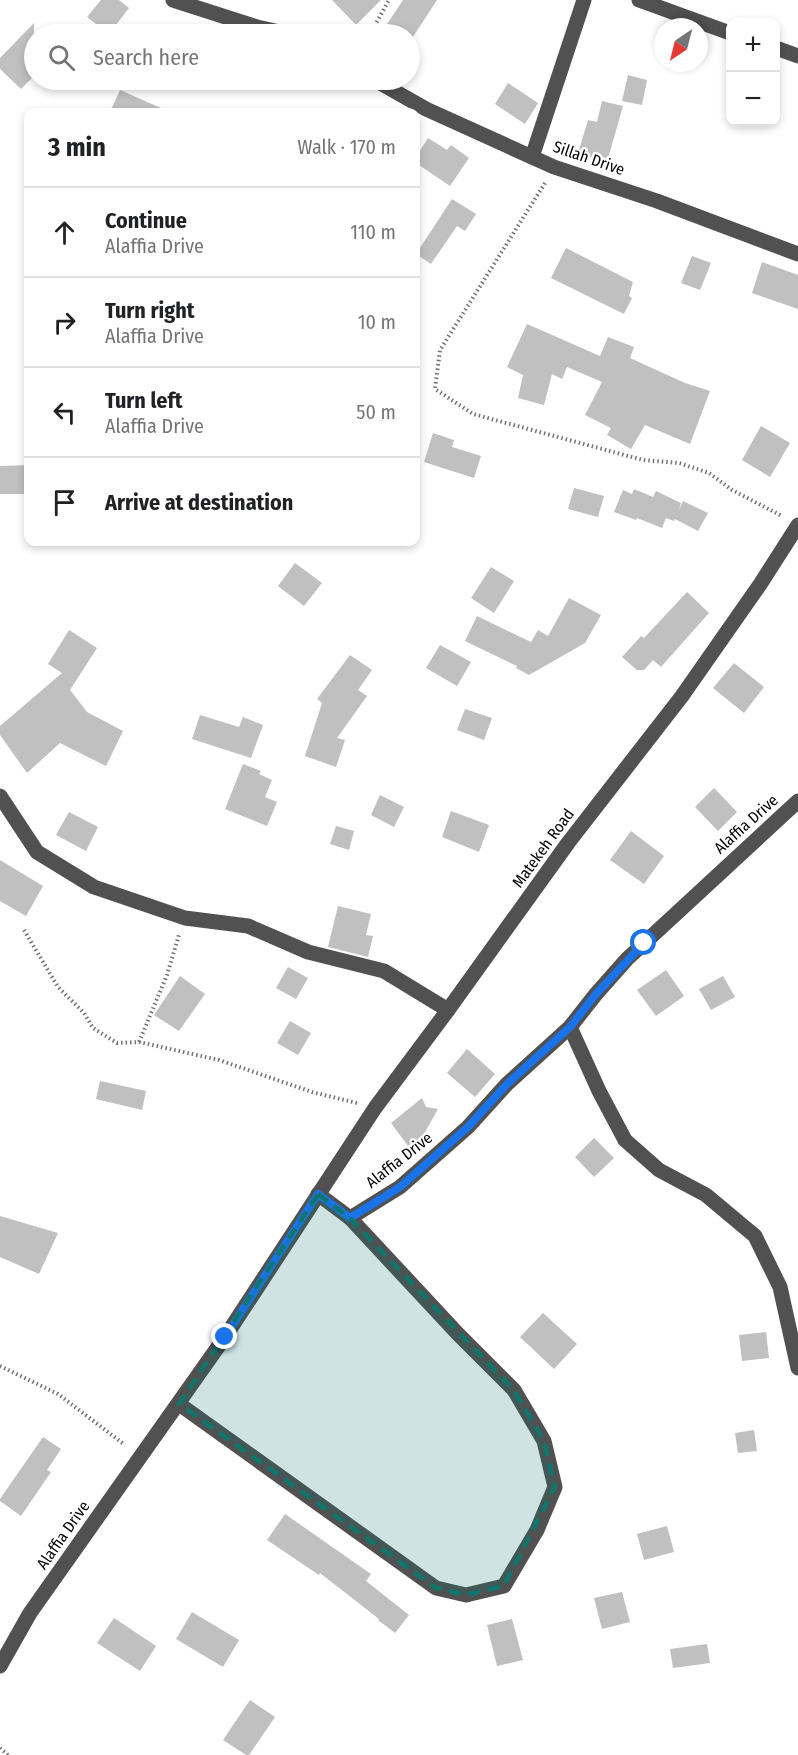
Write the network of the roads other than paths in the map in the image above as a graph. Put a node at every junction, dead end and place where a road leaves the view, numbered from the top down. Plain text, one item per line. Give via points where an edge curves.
1 (173, 0) edge
2 (584, 0) edge
3 (639, 0) edge
4 (248, 24) edge
5 (726, 32) edge
6 (780, 49) edge
7 (798, 56) edge
8 (393, 90) edge
9 (532, 157) junction
10 (798, 254) edge
11 (793, 522) edge
12 (0, 796) edge
13 (798, 801) edge
14 (448, 1010) junction
15 (570, 1027) junction
16 (318, 1194) junction
17 (350, 1218) junction
18 (798, 1368) edge
19 (178, 1404) junction
20 (0, 1666) edge

1 - 4 street
2 - 9 street
3 - 5 street
6 - 7 street
8 - 9 street, Sillah Drive
9 - 10 street, Sillah Drive
11 - 14 street, Matekeh Road via 761,583 682,696 568,843
12 - 14 street via 37,852 94,887 185,918 248,926 308,952 384,971
13 - 15 street, Alaffia Drive via 627,959
14 - 16 street, Matekeh Road via 375,1108
15 - 17 street, Alaffia Drive via 400,1187
15 - 18 street via 625,1140 659,1170 706,1195 755,1236 780,1287
16 - 17 street
16 - 19 street, Alaffia Drive
17 - 19 street via 514,1390 544,1441 555,1487 537,1530 504,1586 466,1595 436,1588
19 - 20 street, Alaffia Drive via 30,1613

